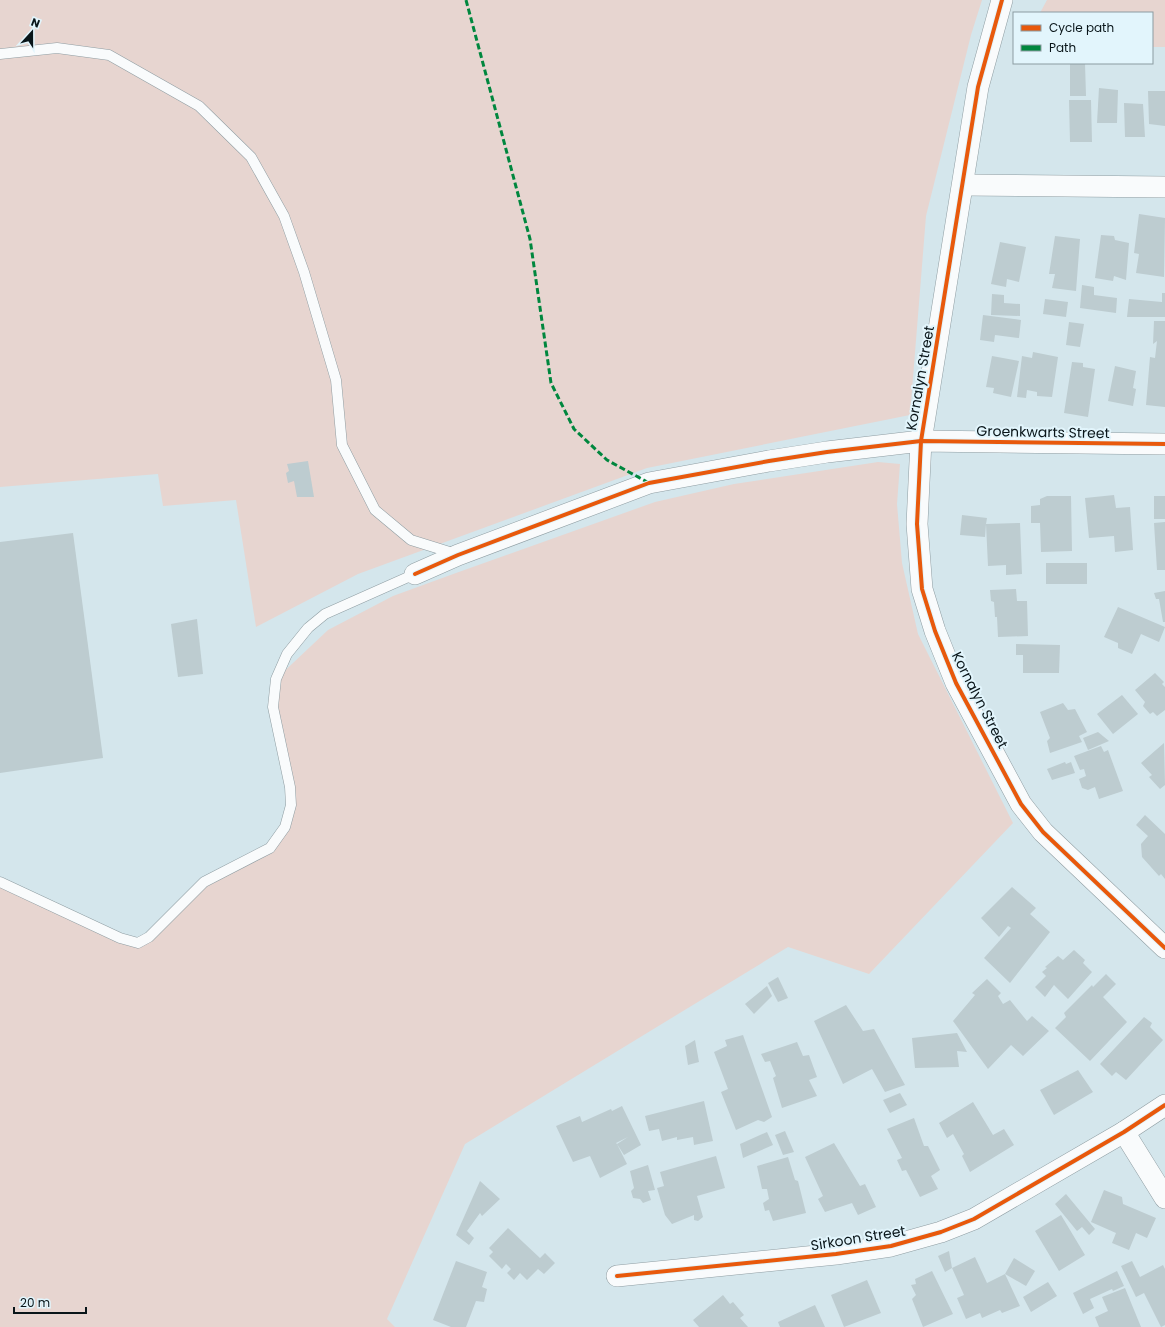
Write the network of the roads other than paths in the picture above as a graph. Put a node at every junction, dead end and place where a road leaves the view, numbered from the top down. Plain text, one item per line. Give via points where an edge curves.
1 (1002, 0) edge
2 (0, 54) edge
3 (964, 185) junction
4 (1165, 187) edge
5 (920, 441) junction
6 (1165, 444) edge
7 (458, 555) junction
8 (415, 574) joint
9 (0, 882) edge
10 (1165, 948) edge
11 (1165, 1105) edge
12 (1124, 1132) junction
13 (1165, 1198) edge
14 (617, 1276) dead end

1 - 3 street, Kornalyn Street via 978,87
2 - 7 lane via 57,48 109,55 199,106 251,157 284,216 304,272 336,380 342,445 375,510 411,540
3 - 4 street
3 - 5 street, Kornalyn Street
5 - 6 street, Groenkwarts Street
5 - 7 street, Groenkwarts Street via 827,452 649,483
5 - 10 street, Kornalyn Street via 917,524 922,589 935,632 956,682 1026,809 1043,832
7 - 8 street, Groenkwarts Street
8 - 9 lane via 325,614 308,628 287,654 276,679 273,707 290,786 291,804 285,827 270,848 204,882 149,937 138,943 120,938
11 - 12 street, Sirkoon Street
12 - 13 street
12 - 14 street, Sirkoon Street via 974,1219 941,1232 891,1246 836,1254

